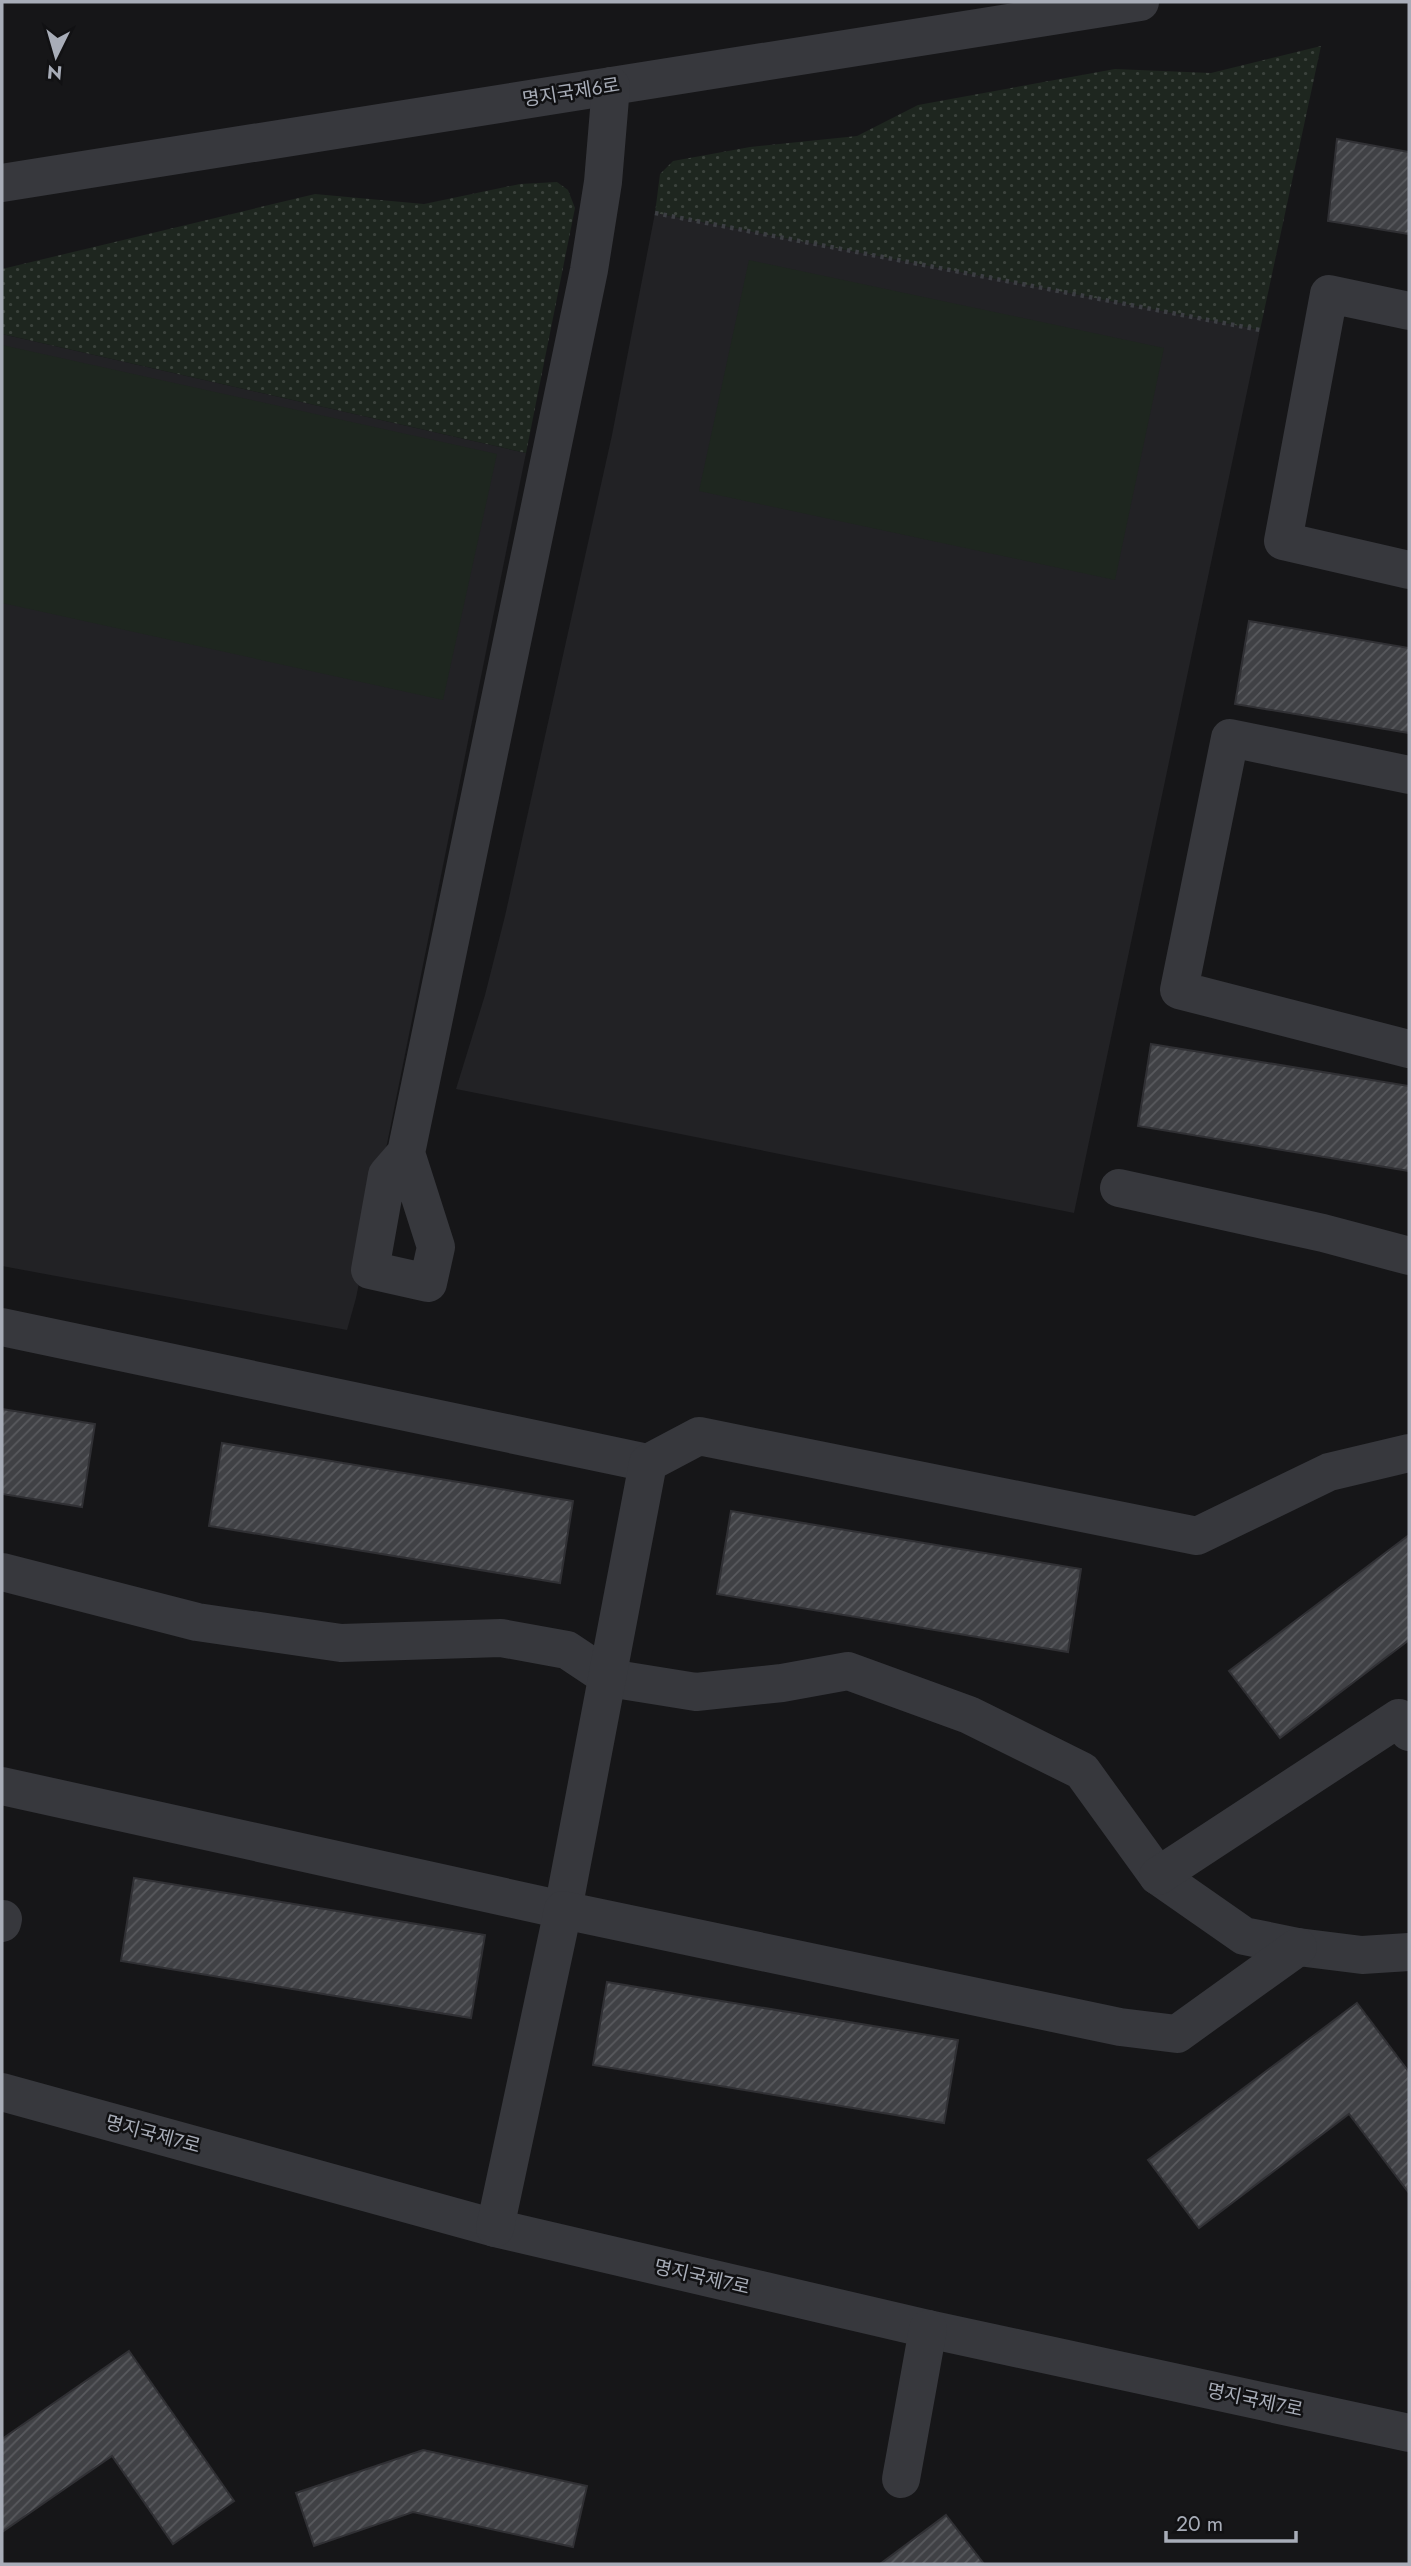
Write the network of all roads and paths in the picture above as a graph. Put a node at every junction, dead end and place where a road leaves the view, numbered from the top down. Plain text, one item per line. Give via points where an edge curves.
1 (1140, 2) edge
2 (611, 86) junction
3 (2, 183) edge
4 (655, 213) dead end
5 (1409, 311) edge
6 (1260, 330) dead end
7 (1409, 570) edge
8 (1409, 775) edge
9 (1409, 1049) edge
10 (406, 1153) dead end
11 (1119, 1188) dead end
12 (1409, 1256) edge
13 (2, 1327) edge
14 (1409, 1453) edge
15 (648, 1463) junction
16 (2, 1572) edge
17 (609, 1678) junction
18 (1409, 1732) edge
19 (2, 1786) edge
20 (1158, 1876) junction
21 (563, 1910) junction
22 (1298, 1947) junction
23 (1409, 1952) edge
24 (2, 2092) edge
25 (495, 2228) junction
26 (928, 2329) junction
27 (1409, 2433) edge
28 (901, 2479) dead end

1 - 2 street, 명지국제6로
2 - 3 street, 명지국제6로
2 - 10 street via 589,270
4 - 6 path
5 - 7 street via 1329,294 1283,541
8 - 9 street via 1230,738 1179,990
11 - 12 street
13 - 15 street
14 - 15 street via 1329,1472 1197,1536 699,1436
15 - 17 street
16 - 17 street via 197,1622 341,1643 501,1638 567,1650
17 - 20 street via 696,1692 848,1671 969,1716 1082,1771
17 - 21 street
18 - 20 street via 1399,1718
19 - 21 street
20 - 22 street via 1244,1936
21 - 22 street via 1120,2027 1177,2035
21 - 25 street
22 - 23 street via 1362,1955
24 - 25 street, 명지국제7로
25 - 26 street, 명지국제7로
26 - 27 street, 명지국제7로
26 - 28 street

